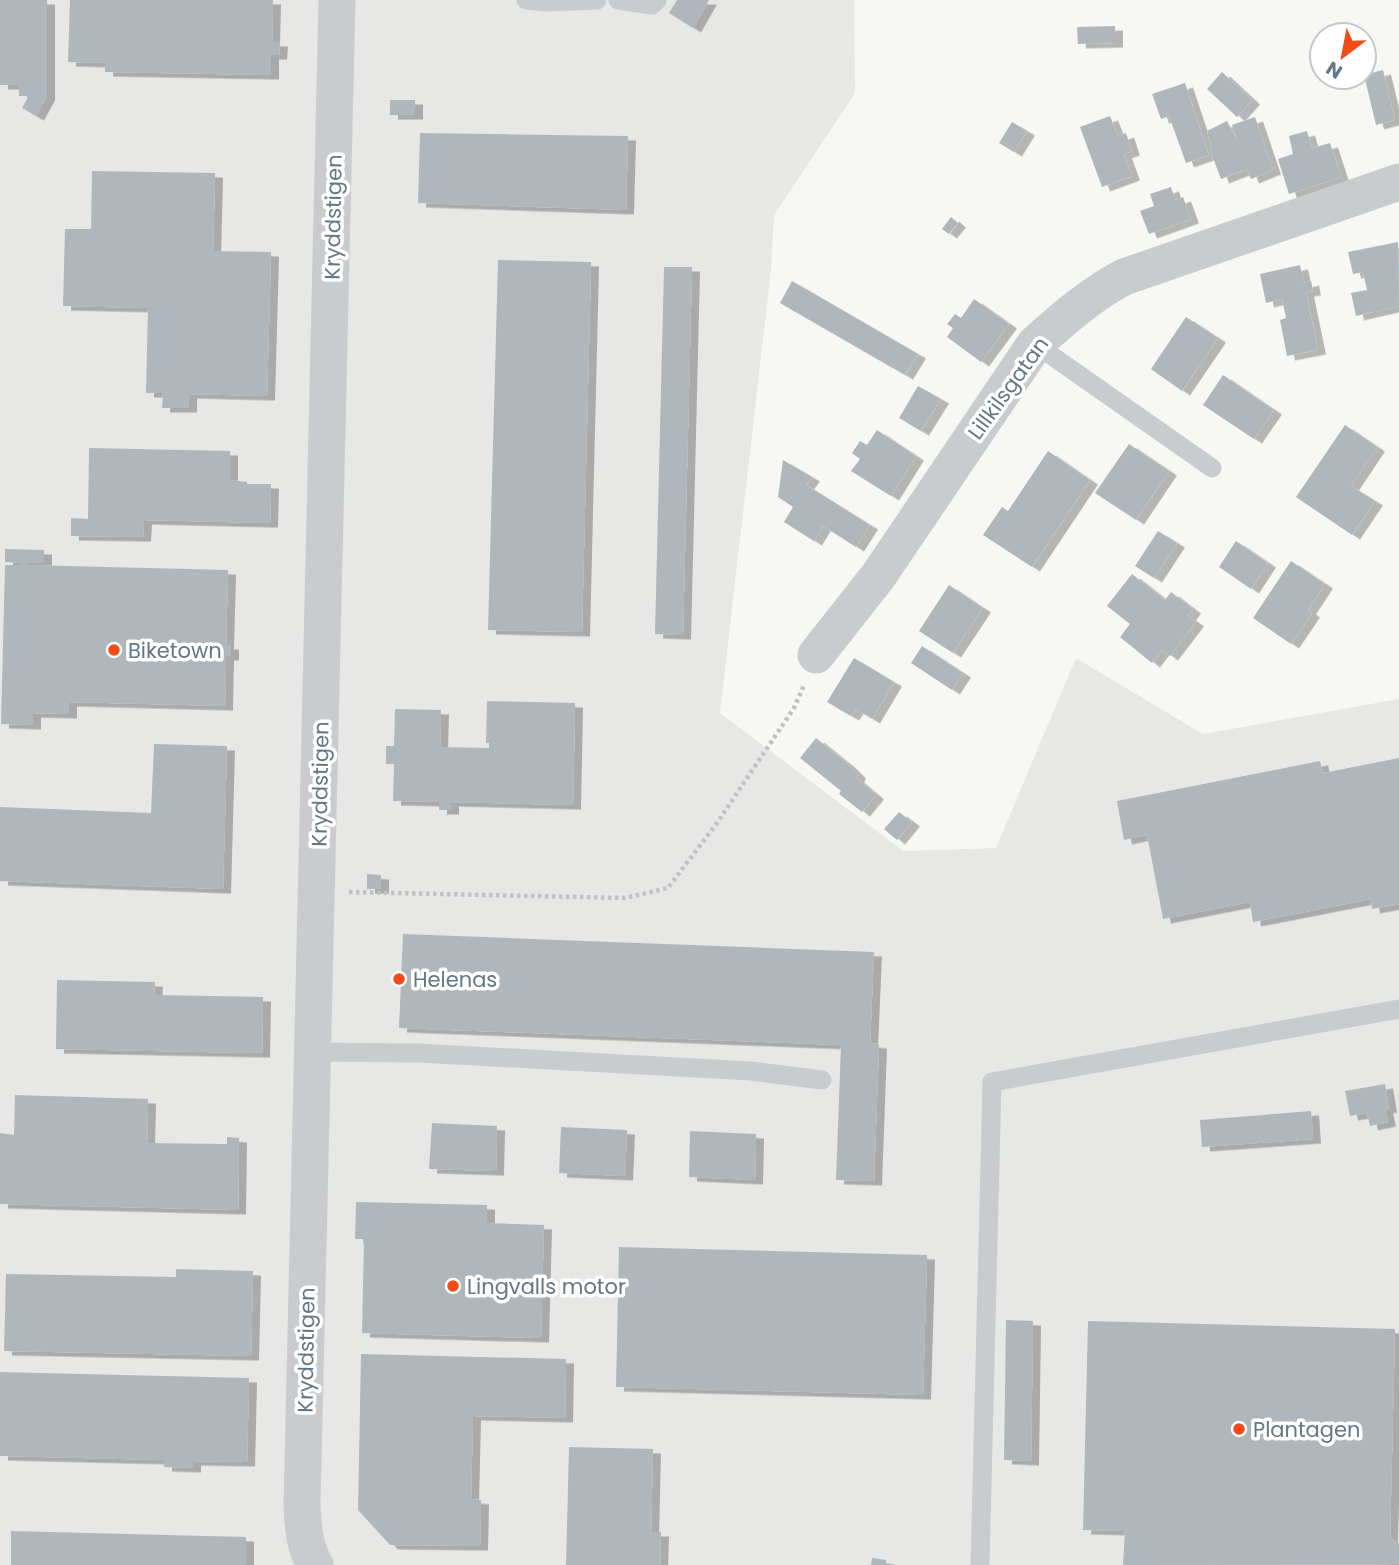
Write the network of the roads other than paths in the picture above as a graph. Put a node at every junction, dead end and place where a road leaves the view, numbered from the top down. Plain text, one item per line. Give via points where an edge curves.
1 (337, 0) edge
2 (526, 0) edge
3 (597, 0) edge
4 (618, 0) edge
5 (657, 0) edge
6 (1399, 182) edge
7 (1035, 344) junction
8 (1212, 468) dead end
9 (816, 655) road end
10 (1399, 1009) edge
11 (314, 1052) junction
12 (822, 1080) dead end
13 (314, 1565) edge
14 (980, 1565) edge

1 - 11 street, Kryddstigen
2 - 3 lane
4 - 5 lane via 652,5
6 - 7 street, Lillkilsgatan via 1124,277 1066,315
7 - 8 lane
7 - 9 street, Lillkilsgatan via 879,575
10 - 14 lane via 992,1082
11 - 12 lane via 419,1053 751,1071
11 - 13 street, Kryddstigen via 302,1505 304,1534

